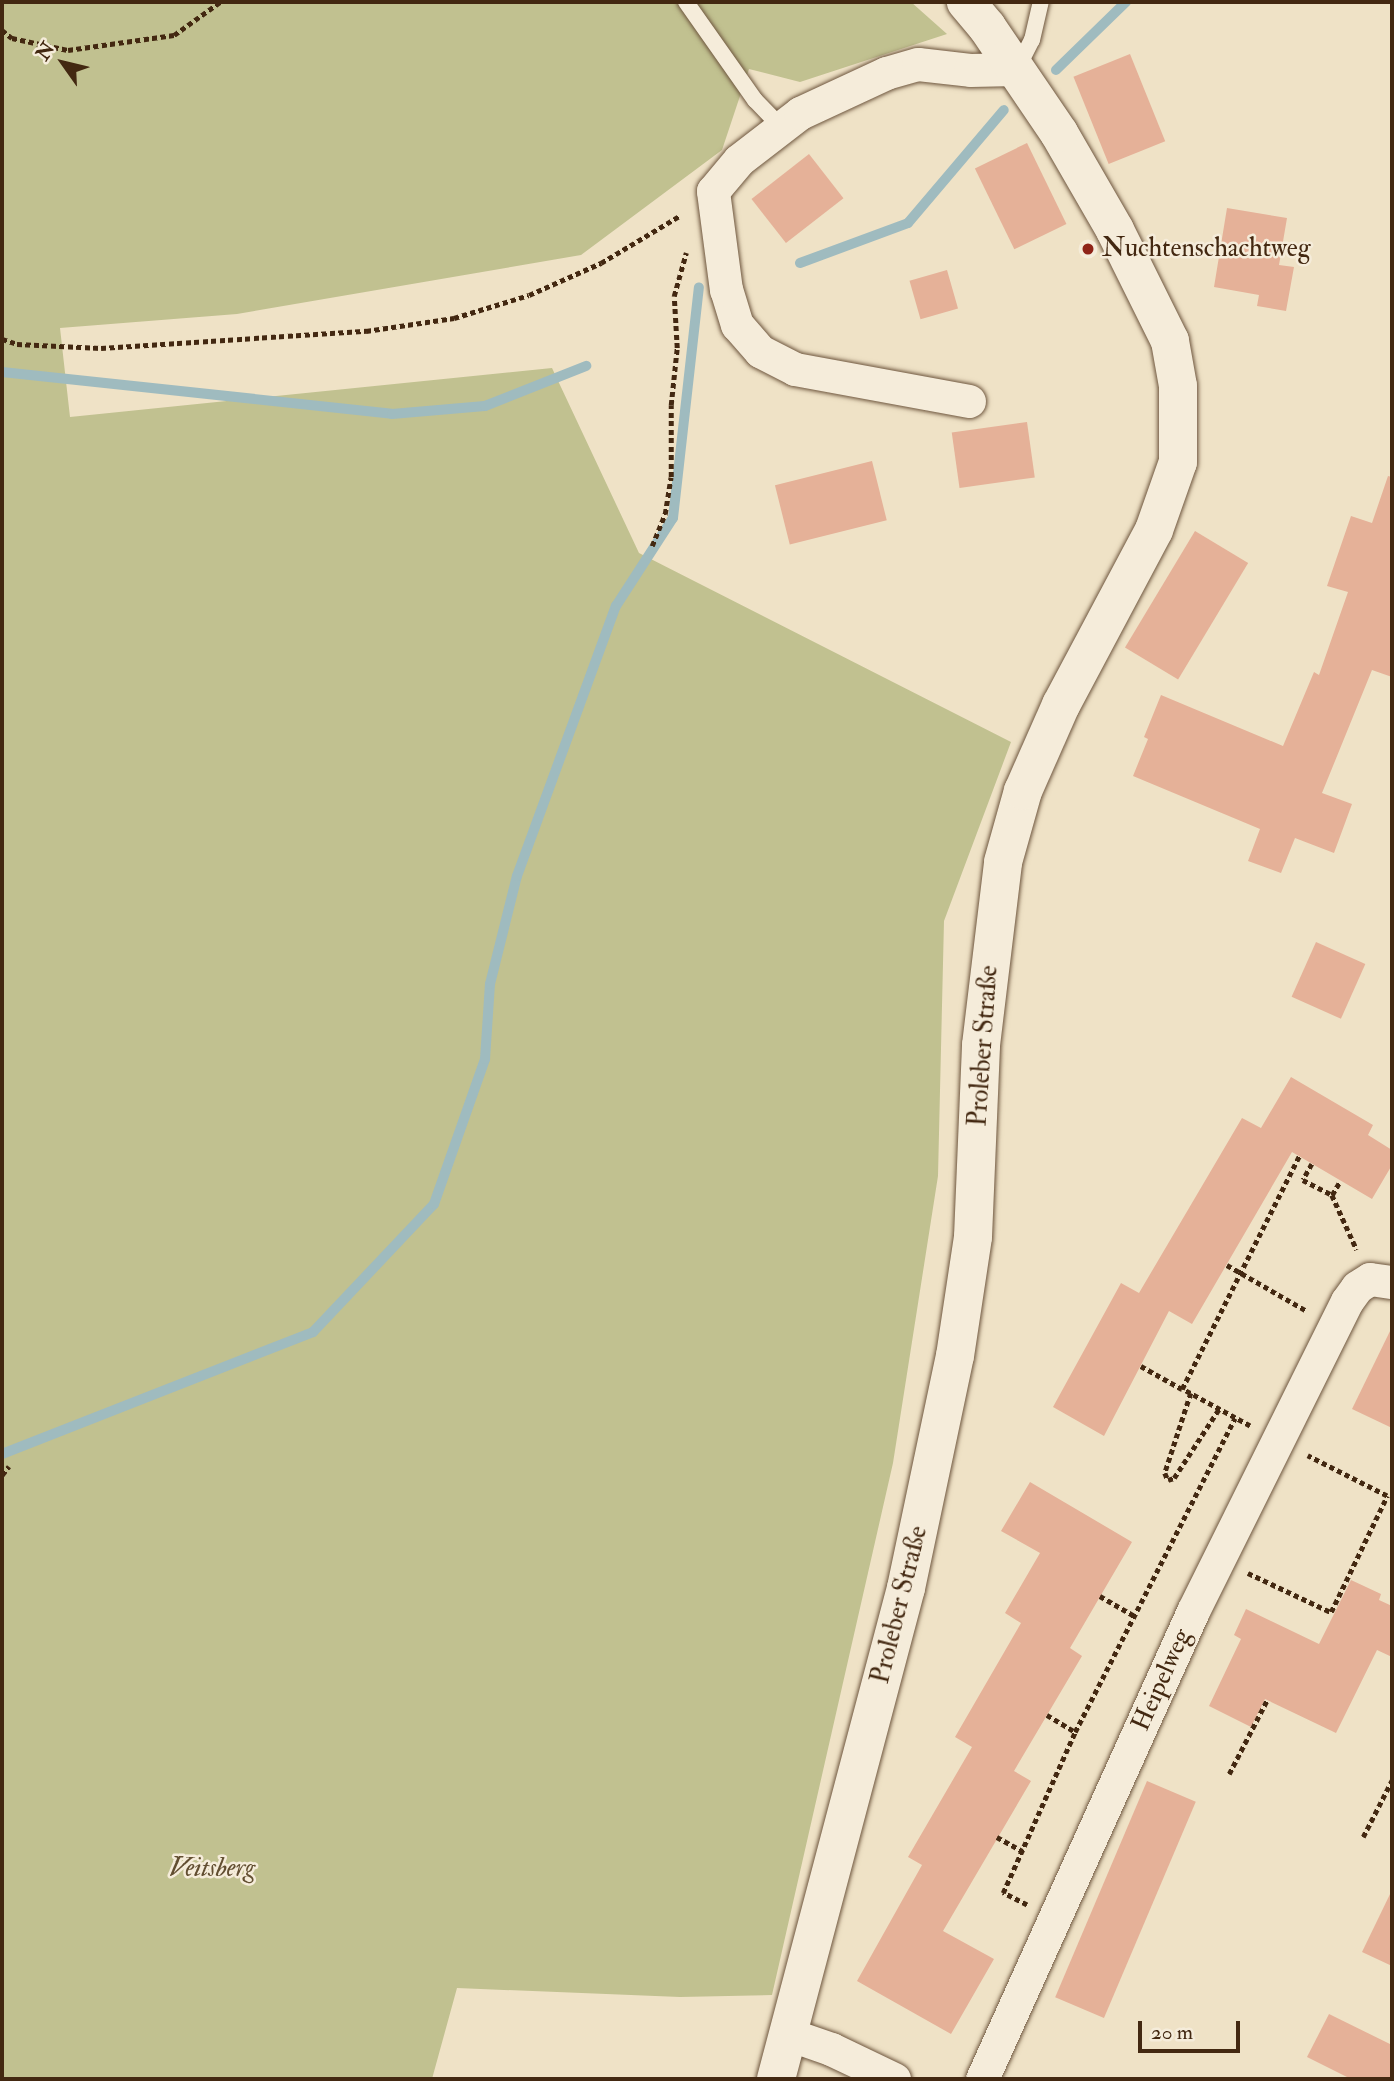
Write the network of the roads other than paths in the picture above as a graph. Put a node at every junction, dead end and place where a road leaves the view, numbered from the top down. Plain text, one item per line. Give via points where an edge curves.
1 (686, 2) edge
2 (966, 2) edge
3 (1041, 2) edge
4 (1017, 69) junction
5 (781, 127) junction
6 (969, 401) dead end
7 (1373, 1283) edge
8 (788, 2034) junction
9 (776, 2079) edge
10 (894, 2079) edge
11 (982, 2079) edge

1 - 5 lane via 755,100
2 - 4 main road, Proleber Straße
3 - 4 lane via 1032,40
4 - 5 street via 918,64 886,73 800,113
4 - 8 main road, Proleber Straße via 1115,230 1170,341 1178,386 1178,462 1154,530 1061,705 1028,778 1003,862 981,1045 973,1237 956,1356 906,1588
5 - 6 street via 739,160 713,191 726,290 737,325 760,351 795,369
7 - 11 street, Heipelweg via 1277,1441 1219,1559
8 - 9 main road, Proleber Straße
8 - 10 street

